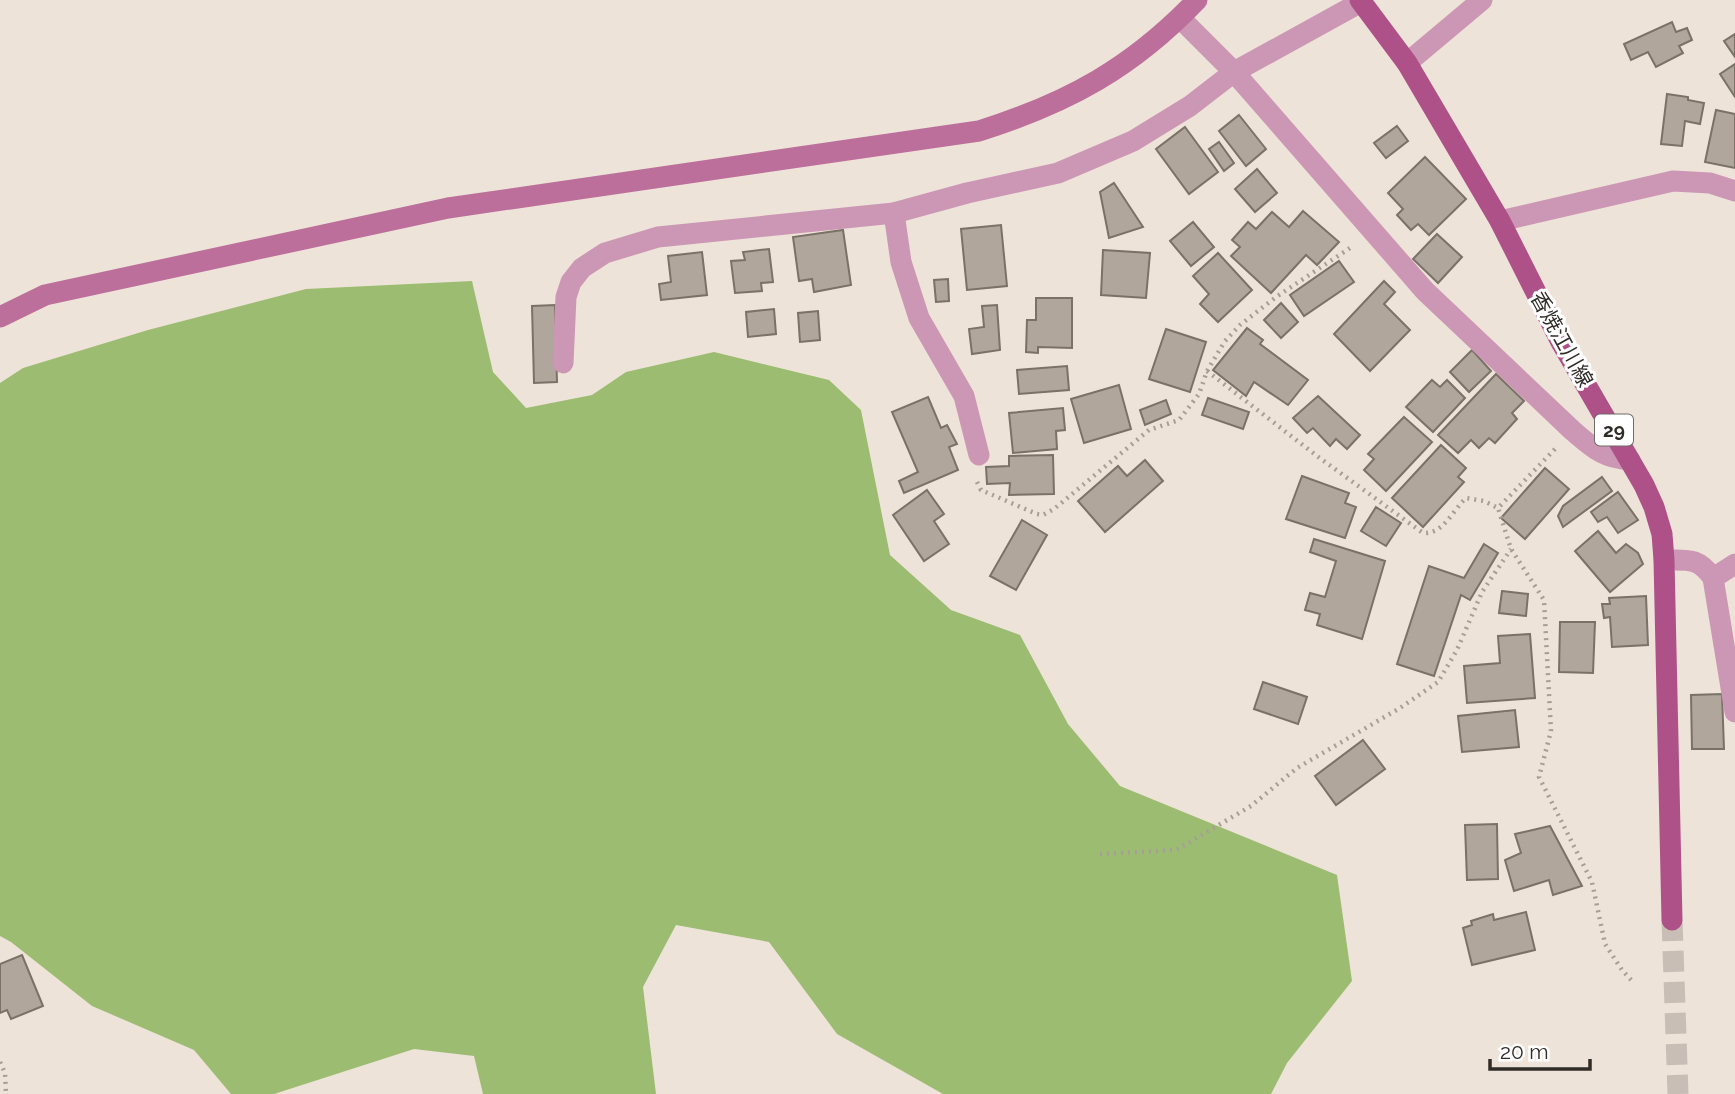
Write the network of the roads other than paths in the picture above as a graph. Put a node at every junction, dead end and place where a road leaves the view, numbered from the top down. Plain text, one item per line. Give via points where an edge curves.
1 (1197, 0) edge
2 (1482, 0) edge
3 (1361, 1) edge
4 (1180, 18) junction
5 (1407, 63) junction
6 (1234, 72) junction
7 (1735, 191) edge
8 (894, 213) junction
9 (1500, 221) junction
10 (0, 317) edge
11 (563, 363) dead end
12 (979, 455) road end
13 (1630, 460) junction
14 (1664, 560) junction
15 (1735, 564) edge
16 (1713, 578) junction
17 (1735, 712) edge
18 (1672, 920) tunnel mouth

1 - 4 street
2 - 5 street
3 - 5 main road, 香焼江川線 / 29
3 - 6 street
4 - 6 street
4 - 10 street via 1104,78 1057,103 979,131 448,208 45,295
5 - 9 main road, 香焼江川線 / 29
6 - 8 street via 1133,141 1058,173
6 - 13 street via 1425,291 1597,451
7 - 9 street via 1710,183 1673,181
8 - 11 street via 657,237 605,253 582,268 571,282 566,297
8 - 12 street via 901,262 919,318 964,396
9 - 13 main road, 香焼江川線 / 29 via 1560,342
13 - 14 main road, 香焼江川線 / 29 via 1654,507
14 - 16 street via 1695,560
14 - 18 main road, 香焼江川線 / 29
15 - 16 street
16 - 17 street

